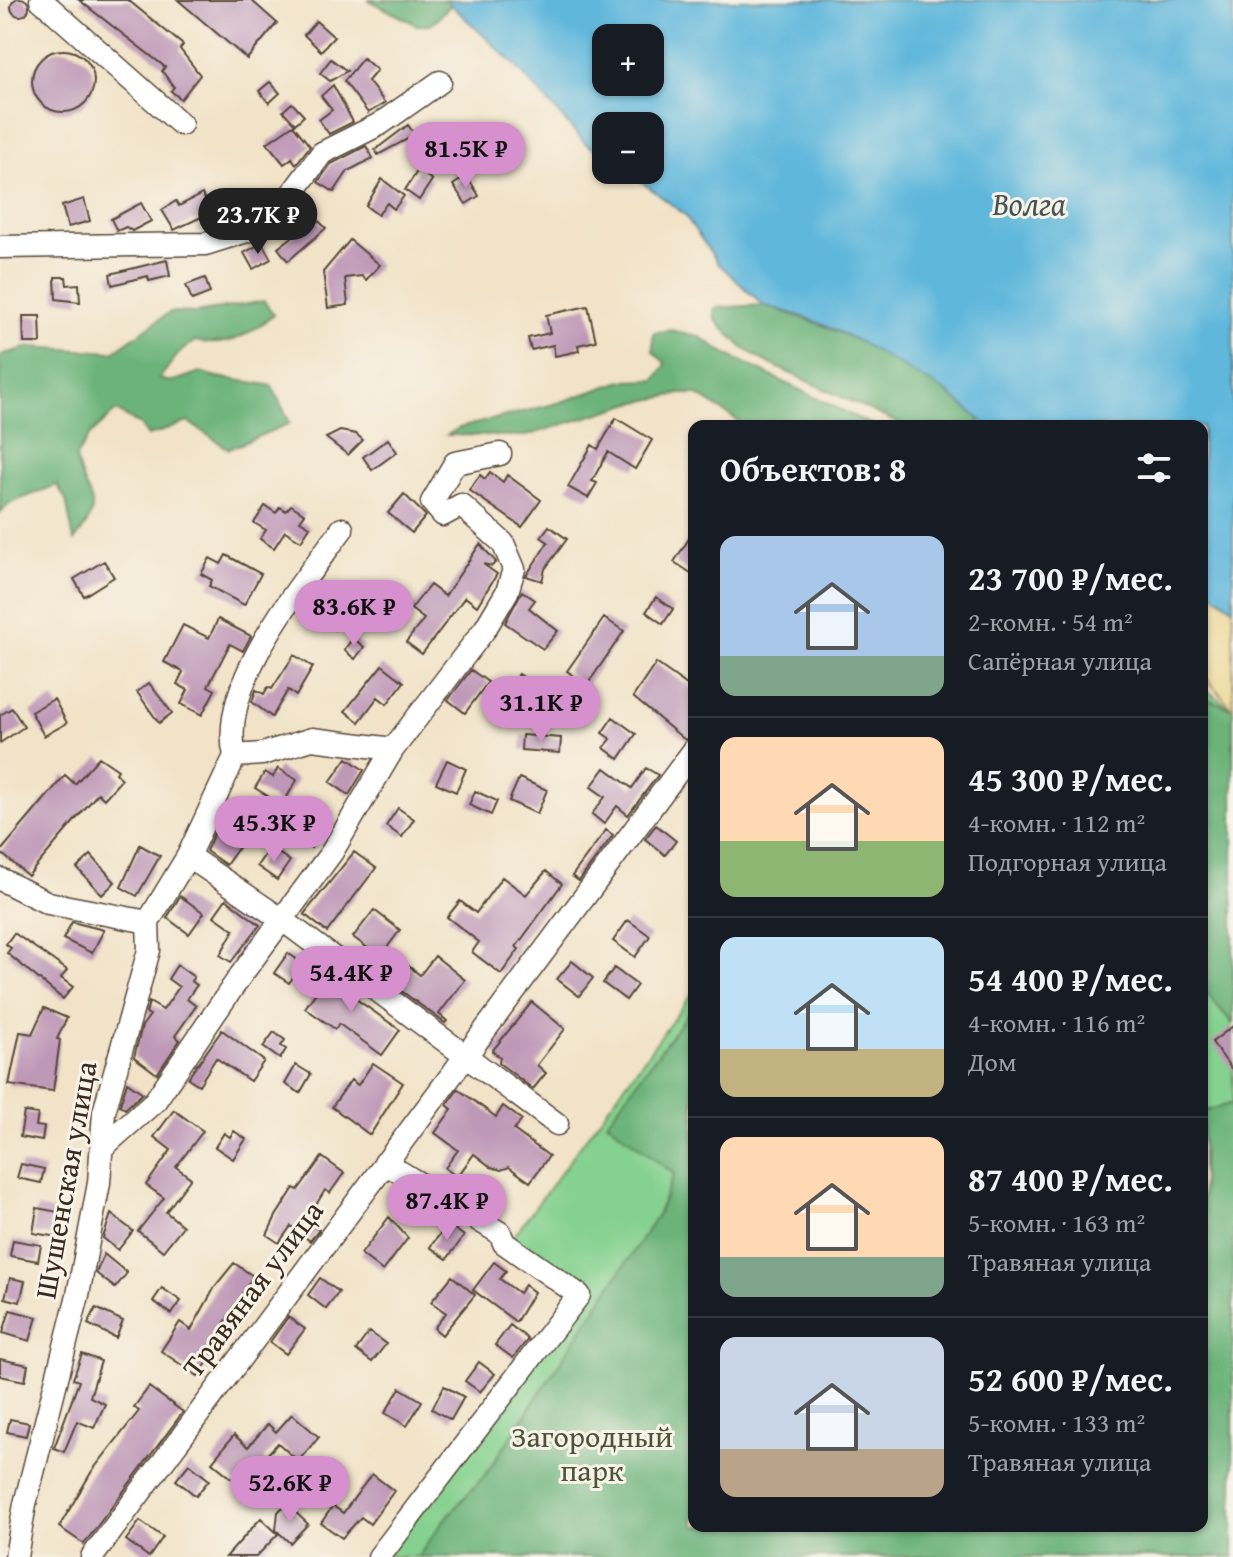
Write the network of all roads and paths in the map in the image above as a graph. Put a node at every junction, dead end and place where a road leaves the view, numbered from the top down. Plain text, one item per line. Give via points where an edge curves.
1 (41, 0) edge
2 (440, 82) dead end
3 (181, 124) dead end
4 (0, 247) edge
5 (500, 454) dead end
6 (342, 529) dead end
7 (393, 749) junction
8 (235, 756) junction
9 (688, 758) edge
10 (188, 856) junction
11 (0, 879) edge
12 (284, 921) junction
13 (148, 922) junction
14 (467, 1057) junction
15 (557, 1124) dead end
16 (104, 1146) junction
17 (385, 1163) junction
18 (16, 1557) edge
19 (92, 1557) edge
20 (379, 1557) edge

1 - 3 street
2 - 4 street via 380,124 322,153 275,217 250,230 205,244
5 - 7 street via 455,463 432,502 443,515 461,505 479,518 503,543 514,577 485,629
6 - 8 street, Шушенская улица via 250,671 230,735
7 - 8 street via 312,739
7 - 12 street
8 - 10 street, Шушенская улица
9 - 14 street, Травяная улица
10 - 12 street
10 - 13 street, Шушенская улица
11 - 13 street via 48,903
12 - 14 street
12 - 16 street via 155,1101
13 - 16 street, Шушенская улица via 149,950 107,1098
14 - 15 street
14 - 17 street, Травяная улица
16 - 18 street, Шушенская улица via 78,1295
17 - 19 street, Травяная улица
17 - 20 street via 500,1233 504,1243 579,1295

